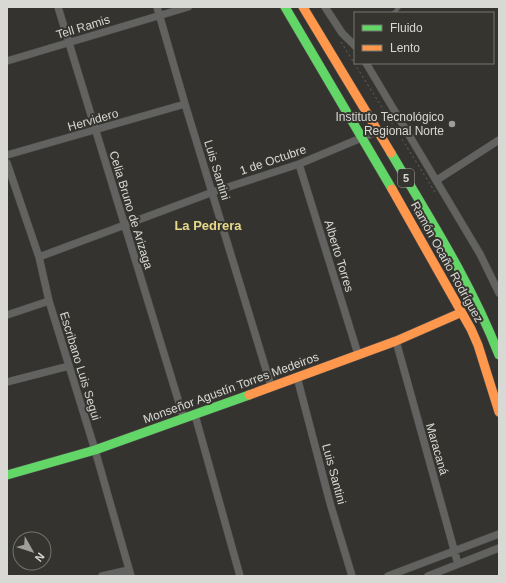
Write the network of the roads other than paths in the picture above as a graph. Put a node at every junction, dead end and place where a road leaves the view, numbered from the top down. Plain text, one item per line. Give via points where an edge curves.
1 (58, 7) edge
2 (157, 7) edge
3 (188, 7) edge
4 (284, 7) edge
5 (304, 7) edge
6 (325, 7) edge
7 (160, 16) junction
8 (70, 42) junction
9 (354, 45) edge
10 (7, 61) edge
11 (367, 64) edge
12 (185, 104) junction
13 (96, 131) junction
14 (378, 131) junction
15 (363, 138) junction
16 (499, 140) edge
17 (7, 155) edge
18 (7, 163) edge
19 (299, 164) junction
20 (437, 180) junction
21 (213, 192) junction
22 (124, 225) junction
23 (39, 258) junction
24 (499, 293) edge
25 (49, 301) junction
26 (460, 313) junction
27 (7, 315) edge
28 (396, 341) junction
29 (358, 354) junction
30 (499, 355) edge
31 (69, 366) junction
32 (297, 377) junction
33 (7, 382) edge
34 (271, 386) junction
35 (499, 412) edge
36 (195, 415) junction
37 (184, 419) junction
38 (95, 450) junction
39 (7, 475) edge
40 (499, 534) edge
41 (499, 548) edge
42 (454, 551) junction
43 (458, 564) junction
44 (130, 573) edge
45 (102, 576) edge
46 (240, 576) edge
47 (352, 576) edge
48 (388, 576) edge
49 (428, 576) edge

1 - 8 street, Celia Bruno de Arizaga
2 - 7 street, Luis Santini
3 - 7 street, Tell Ramis
4 - 15 main road, Ramón Ocaño Rodríguez
5 - 14 main road, 5
6 - 9 street via 342,33
7 - 8 street, Tell Ramis
7 - 12 street, Luis Santini
8 - 10 street, Tell Ramis
8 - 13 street, Celia Bruno de Arizaga
11 - 20 street
12 - 13 street, Hervidero
12 - 21 street, Luis Santini
13 - 17 street, Hervidero
13 - 22 street, Celia Bruno de Arizaga
14 - 15 street, 1 de Octubre
14 - 30 main road, 5 via 467,284 485,319
15 - 19 street, 1 de Octubre
15 - 26 main road, Ramón Ocaño Rodríguez
16 - 20 street
18 - 23 street, Escribano Luis Segui
19 - 21 street, 1 de Octubre
19 - 29 street, Alberto Torres
20 - 24 street via 480,254
21 - 22 street, 1 de Octubre
21 - 34 street, Luis Santini
22 - 23 street, 1 de Octubre
22 - 37 street, Celia Bruno de Arizaga
23 - 25 street, Escribano Luis Segui
25 - 27 street
25 - 31 street, Escribano Luis Segui
26 - 28 main road, Monseñor Agustín Torres Medeiros
26 - 35 main road, Ramón Ocaño Rodríguez via 478,345
28 - 29 main road, Monseñor Agustín Torres Medeiros
28 - 42 street, Maracaná
29 - 32 main road, Monseñor Agustín Torres Medeiros
31 - 33 street
31 - 38 street, Escribano Luis Segui
32 - 34 main road, Monseñor Agustín Torres Medeiros
32 - 47 street, Luis Santini
34 - 36 main road, Monseñor Agustín Torres Medeiros
36 - 37 main road, Monseñor Agustín Torres Medeiros
36 - 46 street
37 - 38 main road, Monseñor Agustín Torres Medeiros
38 - 39 main road, Monseñor Agustín Torres Medeiros
38 - 44 street, Escribano Luis Segui
40 - 42 street
41 - 43 street
42 - 43 street, Maracaná
42 - 48 street
43 - 49 street
44 - 45 street

